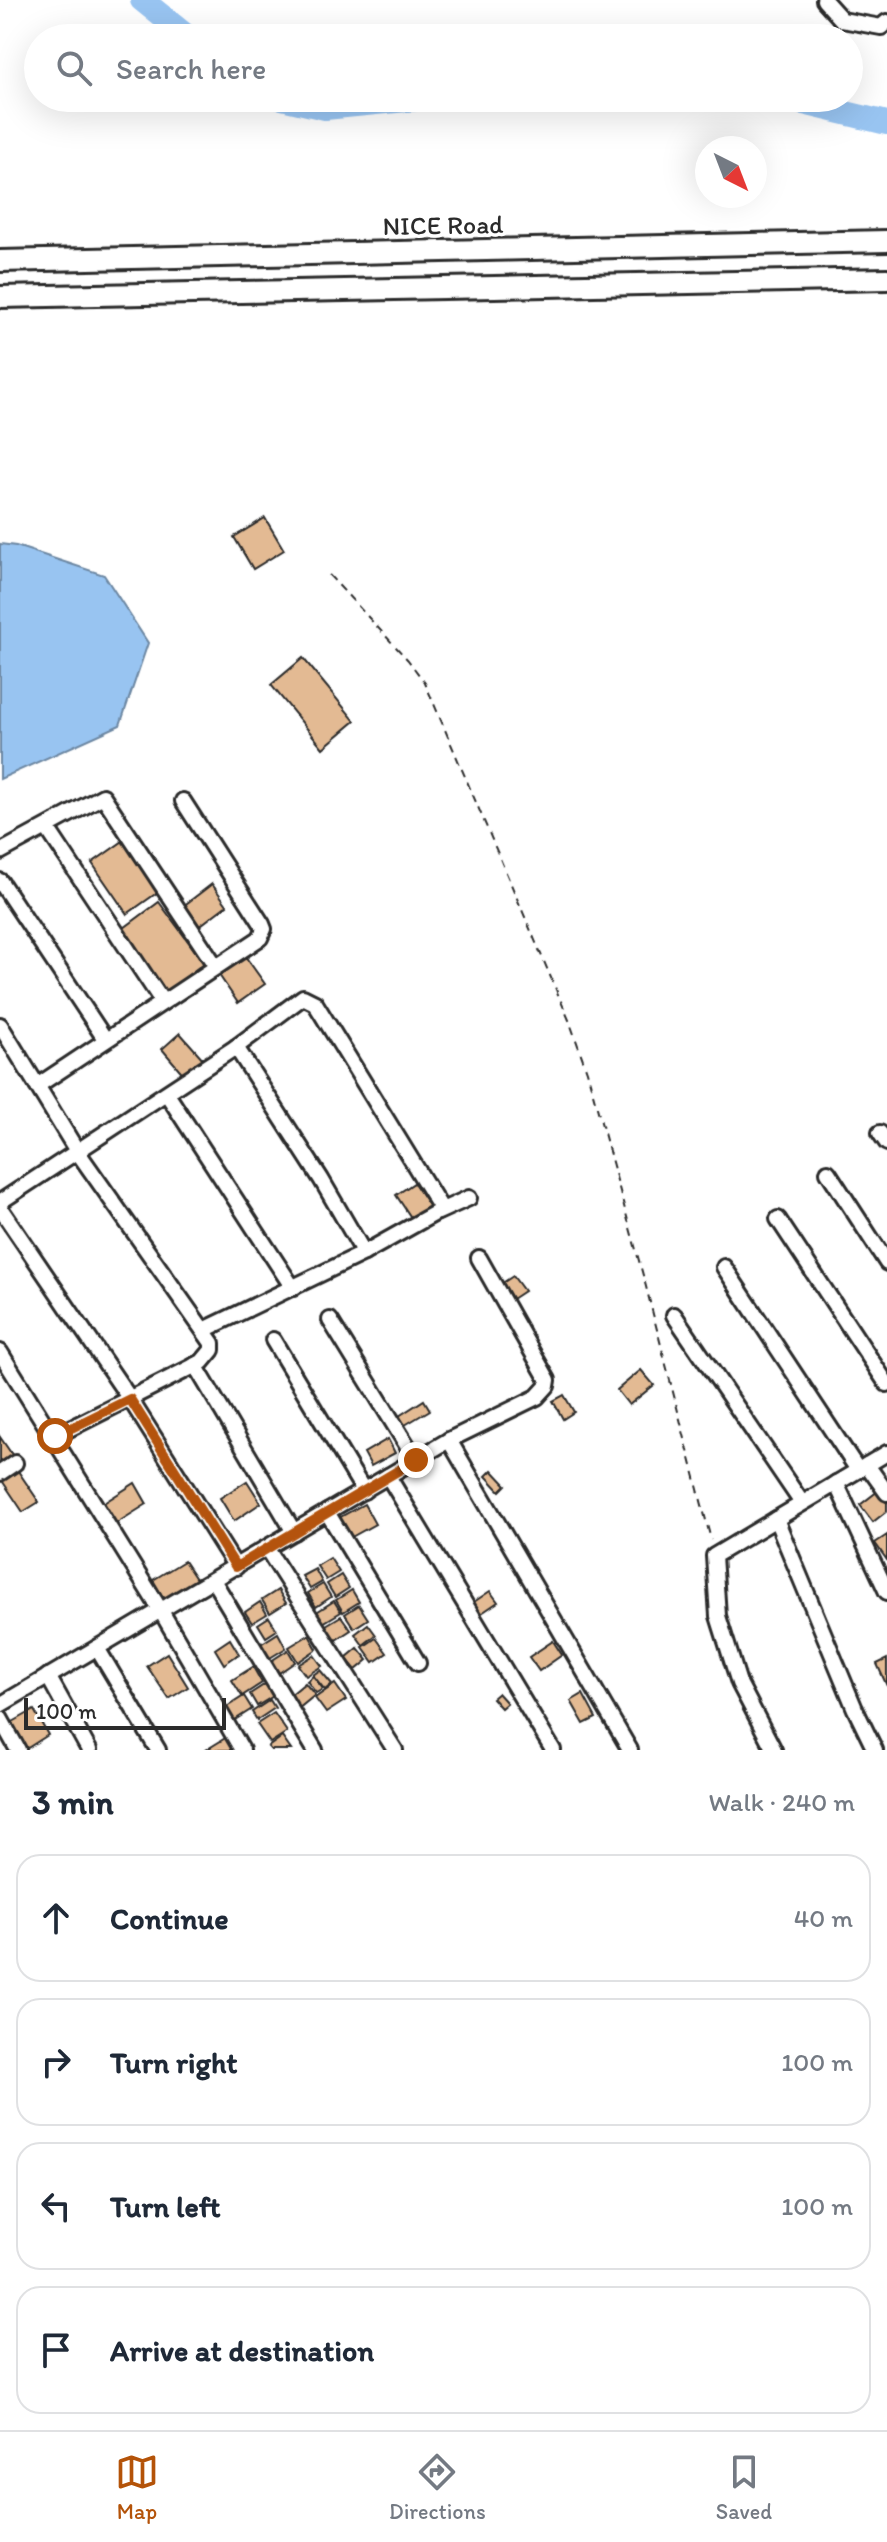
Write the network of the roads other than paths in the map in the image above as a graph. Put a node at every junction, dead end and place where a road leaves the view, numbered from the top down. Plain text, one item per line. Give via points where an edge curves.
1 (824, 0) edge
2 (887, 22) edge
3 (887, 241) edge
4 (0, 261) edge
5 (887, 279) edge
6 (0, 297) edge
7 (183, 801) dead end
8 (47, 828) junction
9 (0, 852) edge
10 (0, 881) edge
11 (215, 965) junction
12 (162, 1001) junction
13 (0, 1025) edge
14 (105, 1039) junction
15 (236, 1047) junction
16 (37, 1086) junction
17 (167, 1094) junction
18 (77, 1151) junction
19 (828, 1172) dead end
20 (469, 1198) dead end
21 (0, 1205) edge
22 (438, 1212) junction
23 (778, 1219) dead end
24 (364, 1253) junction
25 (479, 1258) dead end
26 (887, 1263) edge
27 (724, 1267) dead end
28 (293, 1288) junction
29 (674, 1315) dead end
30 (330, 1320) dead end
31 (204, 1330) junction
32 (273, 1340) dead end
33 (0, 1352) edge
34 (195, 1365) junction
35 (887, 1384) edge
36 (130, 1399) junction
37 (55, 1436) junction
38 (449, 1440) junction
39 (887, 1453) edge
40 (416, 1460) junction
41 (15, 1463) dead end
42 (862, 1468) junction
43 (0, 1473) edge
44 (388, 1476) junction
45 (836, 1483) junction
46 (364, 1491) junction
47 (887, 1493) edge
48 (802, 1503) junction
49 (327, 1512) junction
50 (776, 1519) junction
51 (294, 1532) junction
52 (267, 1549) junction
53 (236, 1567) junction
54 (213, 1580) junction
55 (887, 1592) edge
56 (161, 1611) junction
57 (97, 1648) junction
58 (418, 1663) dead end
59 (48, 1676) junction
60 (0, 1705) edge
61 (0, 1718) edge
62 (18, 1750) edge
63 (89, 1750) edge
64 (158, 1750) edge
65 (242, 1750) edge
66 (315, 1750) edge
67 (395, 1750) edge
68 (553, 1750) edge
69 (630, 1750) edge
70 (774, 1750) edge
71 (875, 1750) edge

1 - 2 street via 842,20 881,27
3 - 4 highway, NICE Road
5 - 6 highway
7 - 11 street via 264,929 260,938
8 - 9 street
8 - 11 street via 103,796
8 - 12 street
10 - 14 street
11 - 12 street
12 - 14 street
13 - 16 street
14 - 16 street
15 - 17 street
15 - 22 street via 303,997 310,998 439,1205
15 - 24 street
16 - 18 street
17 - 18 street
17 - 28 street
18 - 21 street
18 - 31 street
19 - 26 street
20 - 22 street
21 - 36 street
22 - 24 street
23 - 35 street
24 - 28 street
25 - 38 street via 548,1380 537,1397
27 - 42 street
28 - 31 street
29 - 48 street
30 - 40 street
31 - 34 street via 212,1350
32 - 46 street
33 - 37 street
34 - 36 street
34 - 51 street
36 - 37 street
36 - 53 street
37 - 56 street
38 - 40 street
38 - 69 street
39 - 42 street
40 - 44 street
41 - 43 street
42 - 45 street
42 - 47 street
44 - 46 street
44 - 68 street
45 - 48 street
45 - 55 street
46 - 49 street
48 - 50 street
49 - 51 street
49 - 58 street
50 - 70 street via 714,1556 718,1616 739,1683
50 - 71 street
51 - 52 street
52 - 53 street
52 - 67 street
53 - 54 street
54 - 56 street
54 - 66 street
56 - 57 street
56 - 65 street
57 - 59 street
57 - 64 street
59 - 60 street
59 - 63 street
61 - 62 street

